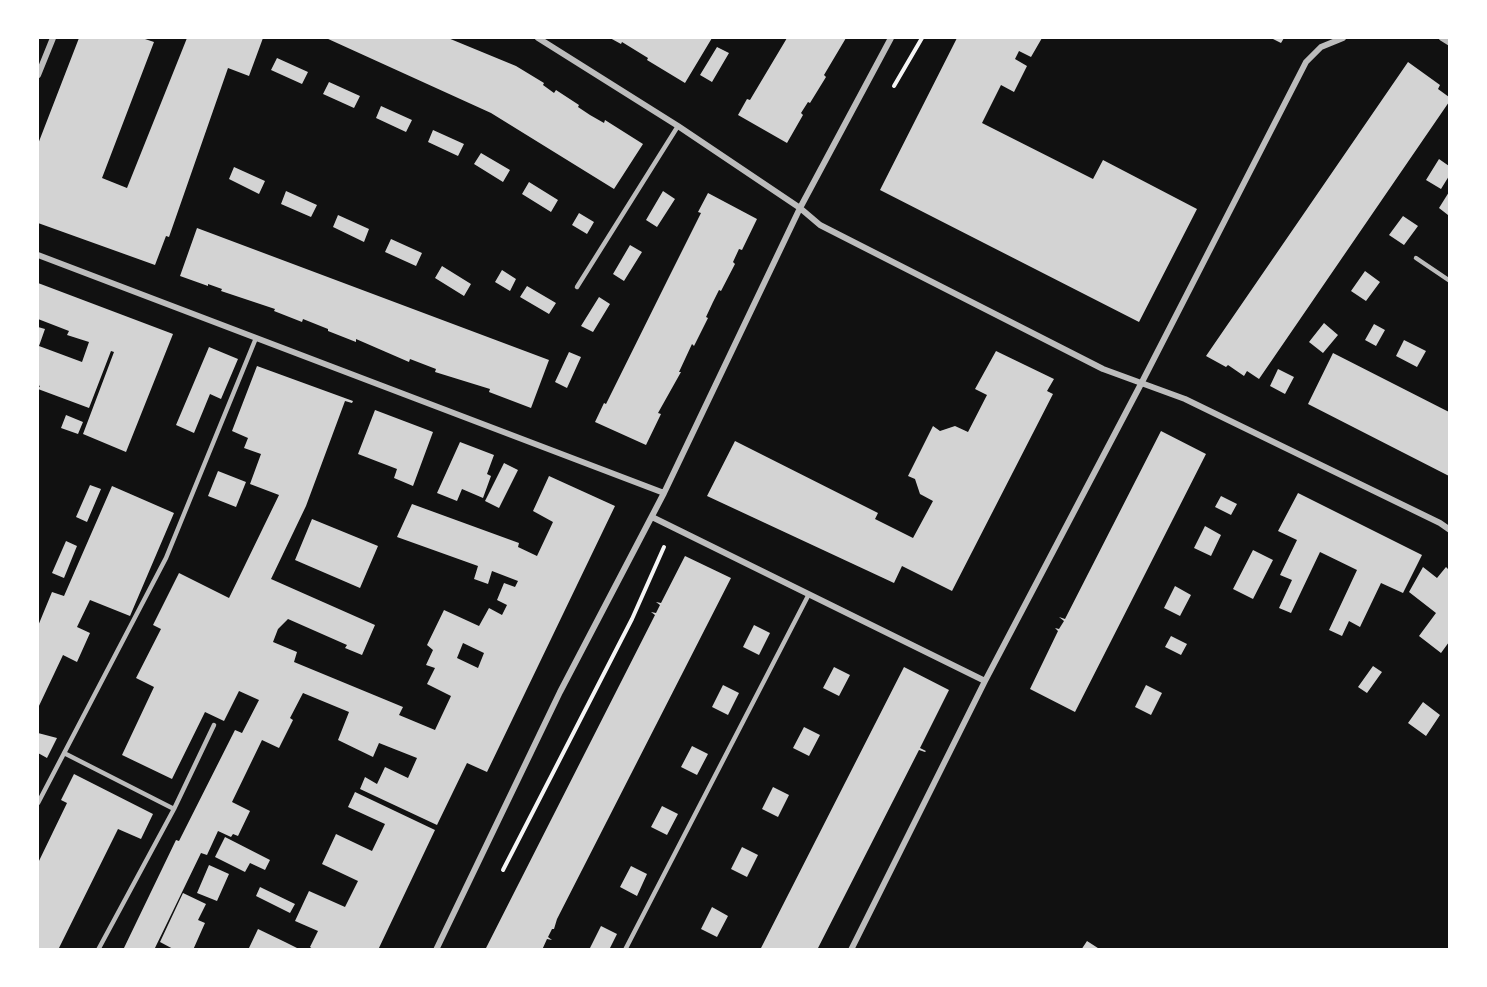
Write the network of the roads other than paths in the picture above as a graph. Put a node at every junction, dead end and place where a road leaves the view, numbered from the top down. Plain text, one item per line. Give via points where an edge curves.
1 (53, 38) edge
2 (538, 38) edge
3 (891, 38) edge
4 (1343, 38) edge
5 (1442, 38) edge
6 (1449, 43) edge
7 (38, 75) edge
8 (678, 126) junction
9 (800, 208) junction
10 (38, 255) edge
11 (1416, 258) dead end
12 (1449, 281) edge
13 (577, 287) dead end
14 (256, 338) junction
15 (1142, 382) junction
16 (664, 493) junction
17 (652, 517) junction
18 (1449, 530) edge
19 (809, 594) junction
20 (985, 681) junction
21 (214, 725) dead end
22 (64, 753) junction
23 (38, 803) edge
24 (174, 808) junction
25 (98, 950) edge
26 (436, 950) edge
27 (625, 950) edge
28 (851, 950) edge

1 - 7 street
2 - 8 street
3 - 9 street
4 - 15 street via 1321,47 1306,62
5 - 6 street
8 - 9 street
8 - 13 lane
9 - 15 street via 820,225 1030,332 1103,369
9 - 16 street
10 - 14 street
11 - 12 lane
14 - 16 street
14 - 22 lane via 166,558
15 - 18 street via 1185,399
15 - 20 street
16 - 17 street
17 - 19 street
17 - 26 street via 560,692
19 - 20 street
19 - 27 lane
20 - 28 street
21 - 24 lane
22 - 23 lane
22 - 24 lane
24 - 25 lane

